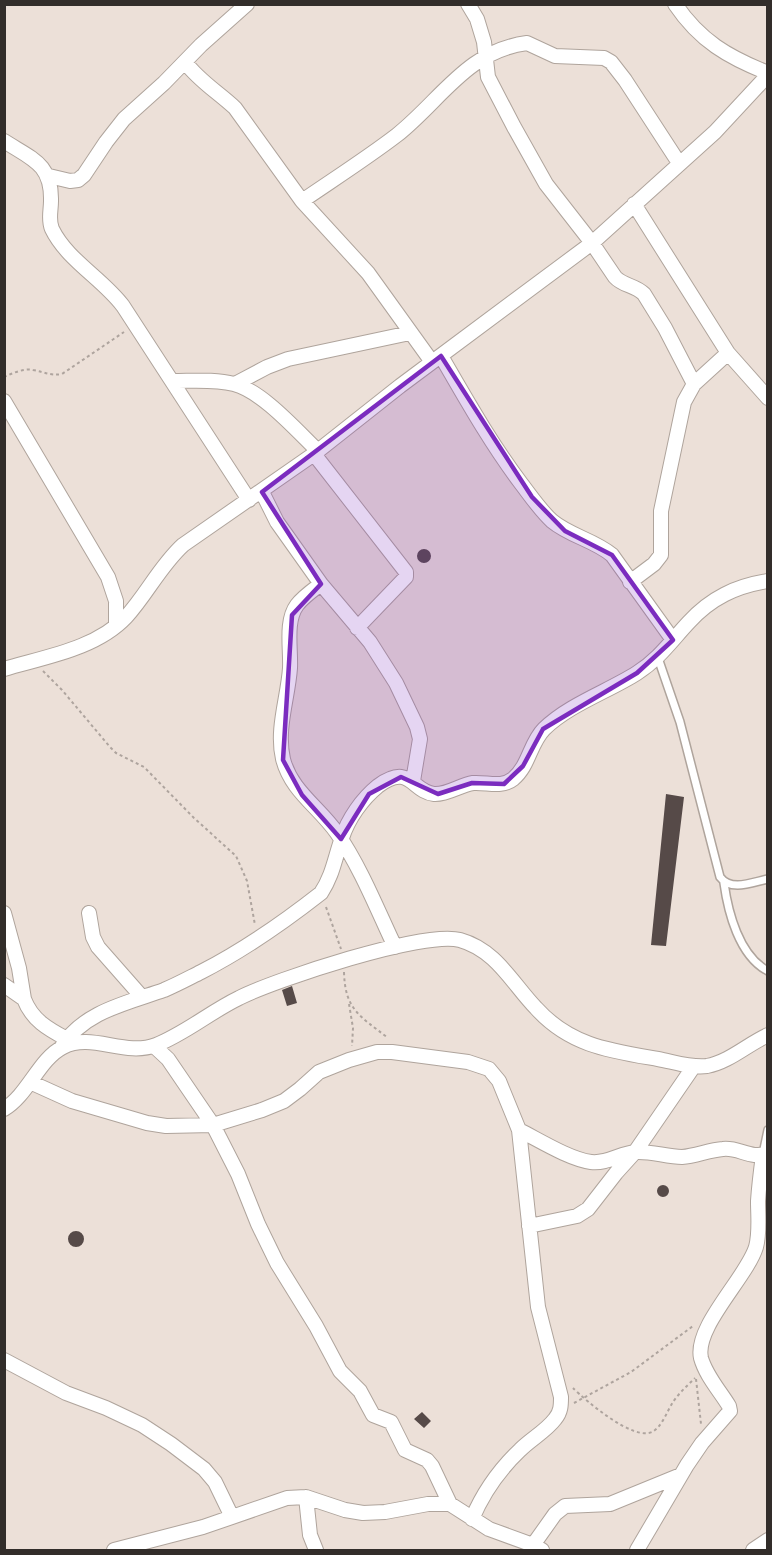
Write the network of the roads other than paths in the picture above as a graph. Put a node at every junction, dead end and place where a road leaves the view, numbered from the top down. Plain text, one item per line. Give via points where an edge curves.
1 (247, 4) edge
2 (468, 4) edge
3 (675, 4) edge
4 (485, 55) junction
5 (185, 62) junction
6 (768, 74) edge
7 (4, 141) edge
8 (679, 163) junction
9 (49, 176) junction
10 (302, 201) junction
11 (634, 204) junction
12 (592, 243) junction
13 (410, 333) junction
14 (729, 353) junction
15 (437, 359) junction
16 (173, 381) junction
17 (235, 384) junction
18 (694, 384) junction
19 (768, 398) edge
20 (4, 401) edge
21 (316, 452) junction
22 (262, 492) junction
23 (249, 500) junction
24 (768, 581) edge
25 (630, 582) junction
26 (321, 584) junction
27 (116, 626) junction
28 (357, 627) junction
29 (673, 640) junction
30 (658, 658) junction
31 (4, 669) edge
32 (413, 781) junction
33 (341, 839) junction
34 (768, 879) edge
35 (724, 883) junction
36 (4, 913) edge
37 (89, 914) dead end
38 (395, 947) junction
39 (768, 971) edge
40 (4, 985) edge
41 (142, 997) junction
42 (24, 999) junction
43 (768, 1035) edge
44 (64, 1043) junction
45 (154, 1046) junction
46 (694, 1066) junction
47 (30, 1082) junction
48 (4, 1109) edge
49 (213, 1125) junction
50 (519, 1130) junction
51 (768, 1130) edge
52 (635, 1152) junction
53 (765, 1154) edge
54 (529, 1226) junction
55 (4, 1360) edge
56 (681, 1475) junction
57 (306, 1497) junction
58 (450, 1504) junction
59 (232, 1518) junction
60 (472, 1519) junction
61 (768, 1540) edge
62 (537, 1548) edge
63 (114, 1551) edge
64 (316, 1551) edge
65 (637, 1551) edge
66 (753, 1551) edge

1 - 5 street
2 - 4 street via 477,19
3 - 6 street via 701,36 721,52
4 - 8 street via 527,43 550,55 604,58 611,62
4 - 10 street via 396,135
4 - 12 street via 488,77 514,127 546,183
5 - 9 street via 124,119 84,175 70,181
5 - 10 street via 202,82 235,108
6 - 8 street via 715,132
7 - 9 street
8 - 11 street
9 - 16 street via 52,229 74,257 114,294
10 - 13 street via 368,273
11 - 12 street
11 - 14 street
12 - 15 street
12 - 18 street via 620,282 644,294
13 - 15 street
13 - 17 street via 288,359
14 - 18 street
14 - 19 street
15 - 21 street
15 - 25 street via 550,520 600,545
16 - 17 street
16 - 23 street
17 - 21 street via 267,403
18 - 25 street via 684,402 665,488 661,555
20 - 27 street via 108,577 116,601
21 - 22 street
21 - 28 street via 406,572 406,577
22 - 23 street
22 - 26 street via 277,522
23 - 27 street via 171,556
24 - 29 street via 744,585 705,606
25 - 29 street
26 - 28 street
26 - 33 street via 296,605 292,615 281,741 283,760 292,780
27 - 31 street via 70,650
28 - 32 street via 382,661 417,727 420,739
29 - 30 street
30 - 32 street via 543,729 523,766 504,784 472,783 438,794 429,793
30 - 35 lane via 680,722 716,867
32 - 33 street via 401,777 380,784 355,812
33 - 38 street
33 - 41 street via 330,880 321,893 202,972
34 - 35 lane via 730,886
35 - 39 lane via 735,929 748,952
36 - 42 street
37 - 41 street via 98,947
38 - 45 street via 272,983
38 - 46 street via 440,938 459,939 489,954 537,1010 583,1042 614,1052
40 - 42 street
41 - 44 street via 88,1020
42 - 44 street via 34,1017
43 - 46 street via 724,1060
44 - 45 street
44 - 47 street
45 - 49 street via 168,1059
46 - 52 street
47 - 48 street
47 - 49 street via 72,1101 147,1124
49 - 50 street via 284,1101 319,1072 377,1052 478,1064 489,1069 499,1081
49 - 58 street via 277,1263 340,1371 360,1391 373,1415 391,1422 405,1449 427,1460
50 - 52 street via 591,1162
50 - 54 street
51 - 53 lane
52 - 53 street via 681,1157 724,1148 754,1156
52 - 54 street via 588,1209 577,1216
53 - 56 street via 758,1193 756,1247 722,1301 700,1350 704,1366 730,1410
54 - 60 street via 538,1307 561,1409 503,1468
55 - 59 street via 66,1393 142,1425 171,1444 215,1482
56 - 62 street via 610,1504 565,1506 555,1514
56 - 65 street
57 - 58 street via 363,1513
57 - 59 street via 287,1498
57 - 64 street
58 - 60 street
59 - 63 street
60 - 62 street
61 - 66 street

